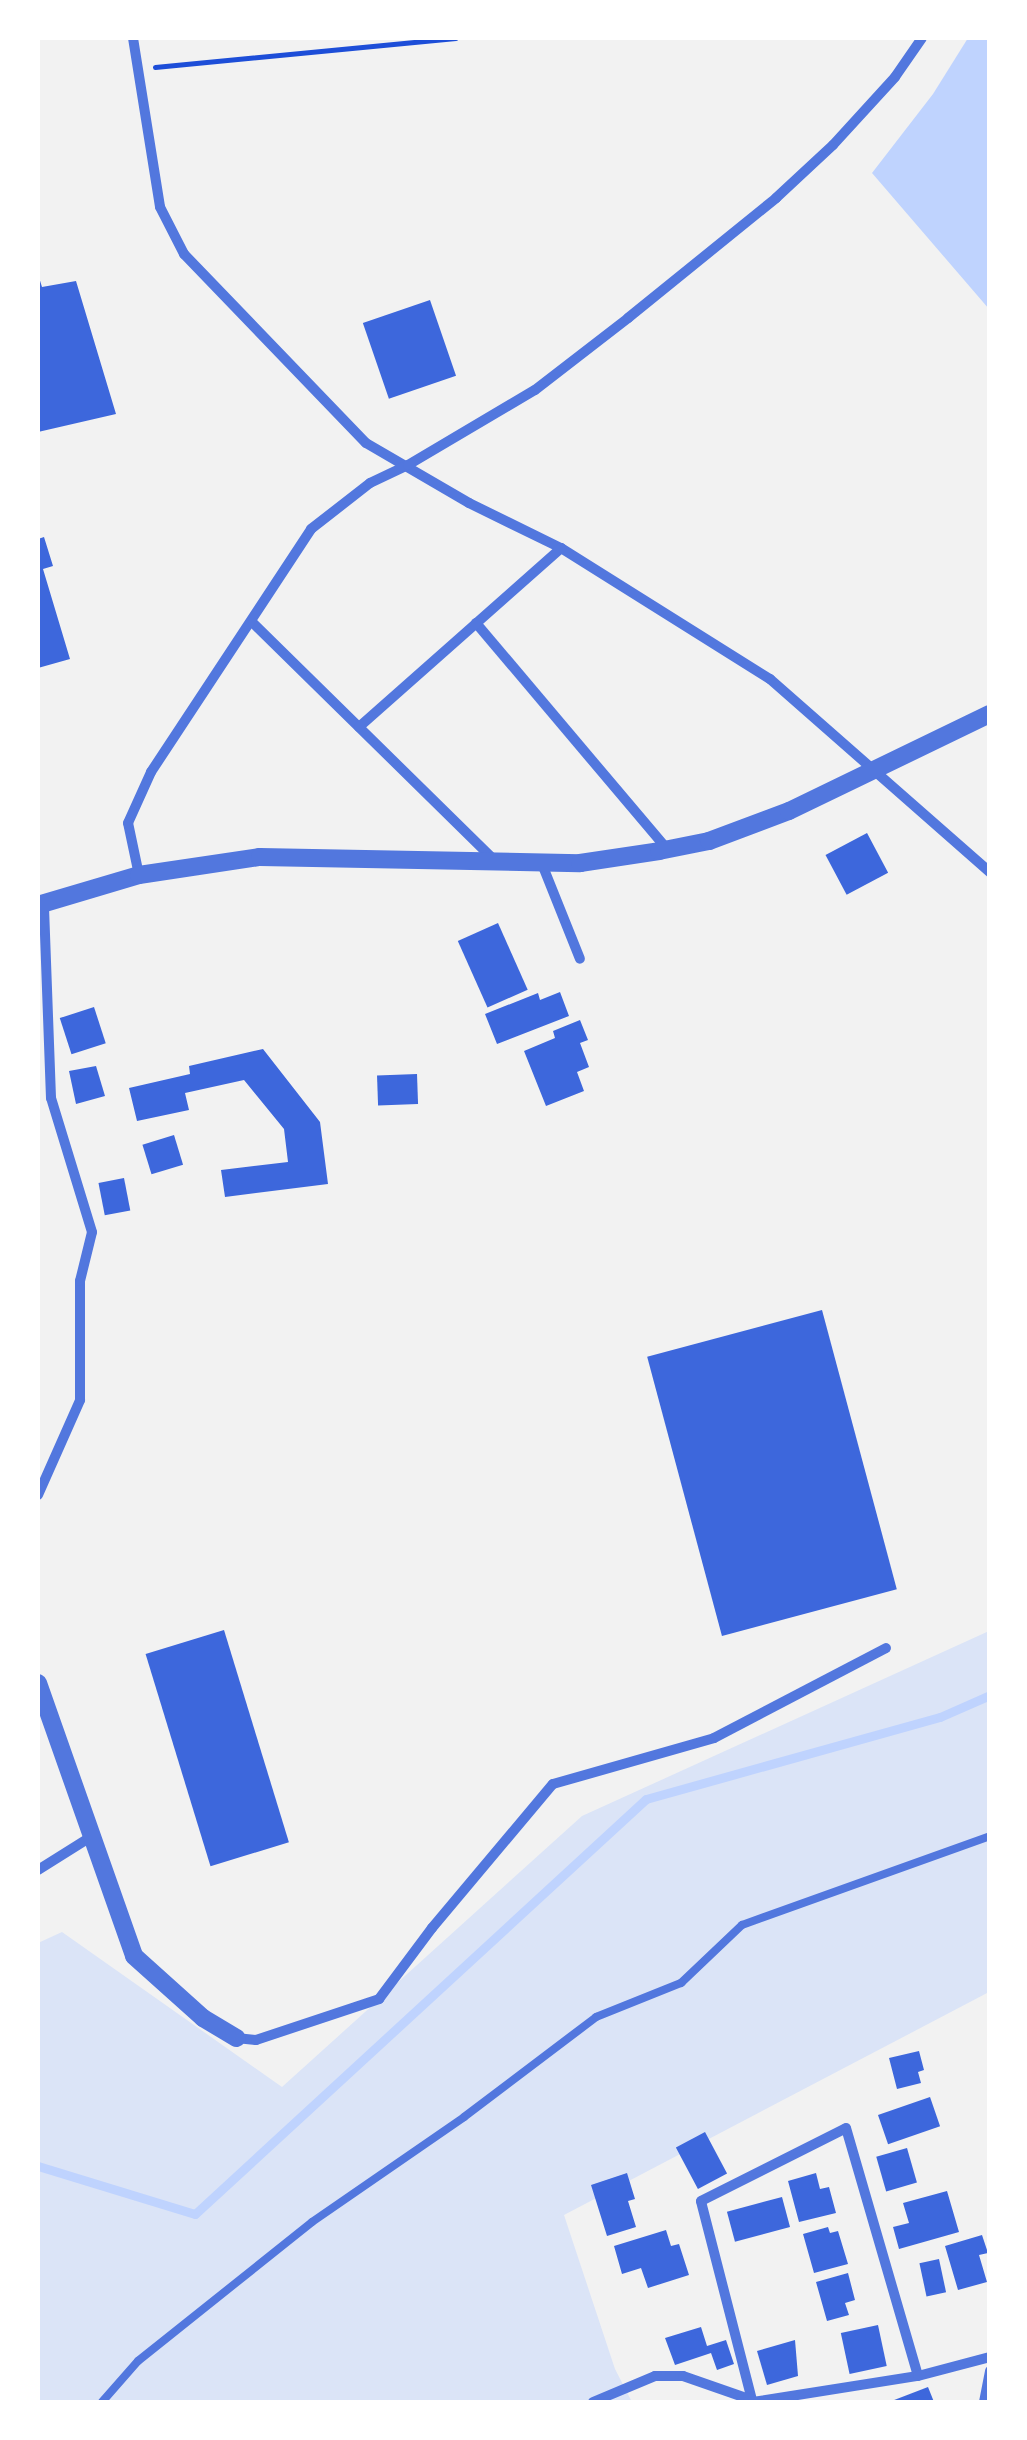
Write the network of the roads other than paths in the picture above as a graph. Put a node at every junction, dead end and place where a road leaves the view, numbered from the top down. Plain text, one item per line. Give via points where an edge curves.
1 (132, 38) edge
2 (922, 38) edge
3 (408, 465) junction
4 (561, 548) junction
5 (252, 622) junction
6 (476, 624) junction
7 (990, 714) edge
8 (359, 727) junction
9 (872, 769) junction
10 (668, 850) junction
11 (498, 864) junction
12 (542, 864) junction
13 (990, 872) edge
14 (138, 875) junction
15 (41, 903) edge
16 (580, 959) dead end
17 (38, 1494) edge
18 (886, 1648) dead end
19 (38, 1683) edge
20 (92, 1836) junction
21 (990, 1836) edge
22 (38, 1870) edge
23 (236, 2038) joint
24 (990, 2357) edge
25 (990, 2370) edge
26 (918, 2376) junction
27 (752, 2401) edge
28 (102, 2402) edge
29 (593, 2402) edge
30 (984, 2402) edge

1 - 3 street via 160,207 184,254 366,443
2 - 3 street via 858,118 776,198 535,390
3 - 4 street via 469,504
3 - 5 street via 370,482 311,529
4 - 6 street
4 - 9 street via 770,679
5 - 8 street
5 - 14 street via 128,823
6 - 8 street
6 - 10 street
7 - 9 street
8 - 11 street
9 - 10 street via 788,811
9 - 13 street
10 - 12 street
11 - 12 street
11 - 14 street via 260,857
12 - 16 street
14 - 15 street
15 - 17 street via 51,1098 92,1232 80,1281 80,1400
18 - 23 street via 714,1738 553,1784 379,1999 256,2040
19 - 20 street
20 - 22 street
20 - 23 street via 134,1956 203,2018
21 - 28 lane via 742,1925 680,1983 596,2017 312,2222 138,2361
24 - 26 street
25 - 30 street
26 - 27 street
26 - 27 street via 846,2128 701,2201
27 - 29 street via 684,2376 655,2376

